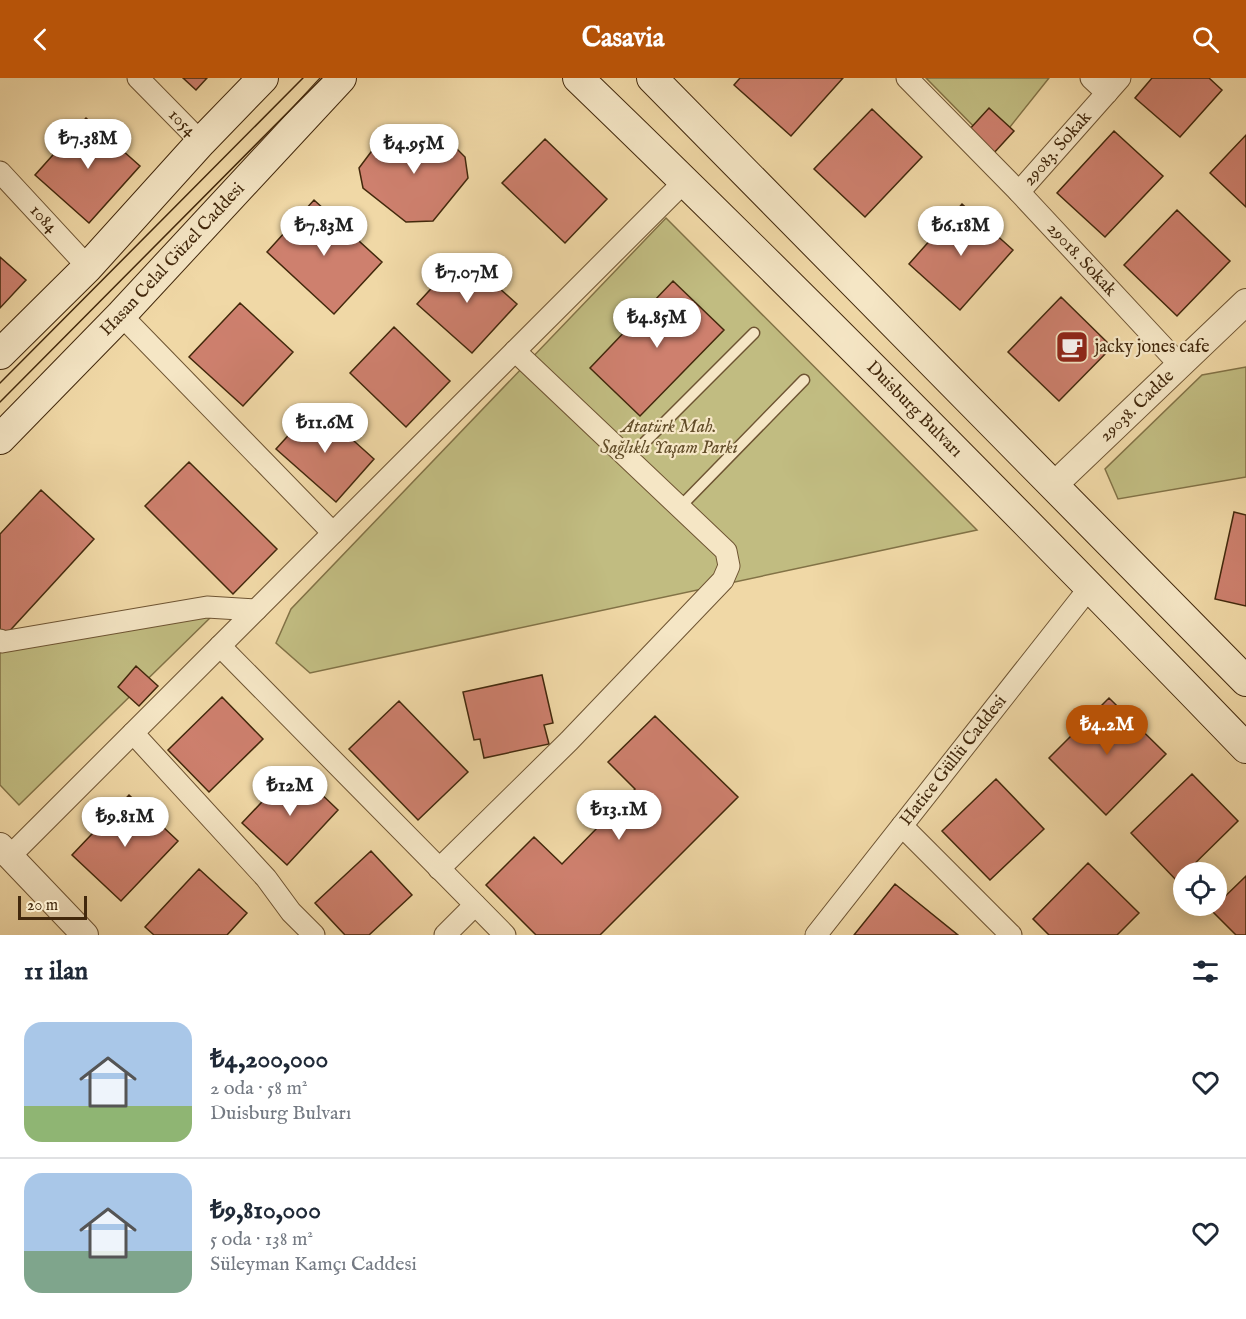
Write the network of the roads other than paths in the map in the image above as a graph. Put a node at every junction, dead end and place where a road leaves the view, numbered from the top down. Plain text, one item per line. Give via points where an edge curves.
1 (138, 78) edge
2 (262, 78) edge
3 (341, 78) edge
4 (578, 78) edge
5 (652, 78) edge
6 (907, 78) edge
7 (1106, 83) edge
8 (201, 142) junction
9 (0, 172) edge
10 (685, 181) junction
11 (1019, 192) junction
12 (88, 267) junction
13 (1246, 302) edge
14 (122, 315) junction
15 (754, 333) dead end
16 (515, 351) junction
17 (0, 354) edge
18 (1180, 365) junction
19 (804, 380) dead end
20 (0, 439) edge
21 (629, 458) junction
22 (1053, 486) junction
23 (680, 507) junction
24 (333, 533) junction
25 (1090, 587) junction
26 (256, 610) junction
27 (0, 640) edge
28 (220, 646) junction
29 (1242, 671) edge
30 (133, 733) junction
31 (1246, 748) edge
32 (902, 826) junction
33 (5, 851) edge
34 (440, 869) junction
35 (475, 905) junction
36 (85, 935) edge
37 (314, 935) edge
38 (445, 935) edge
39 (505, 935) edge
40 (816, 935) edge
41 (1011, 935) edge

1 - 8 street, 1054
2 - 8 main road
3 - 14 main road, Hasan Celal Güzel Caddesi
4 - 10 main road, Duisburg Bulvarı
5 - 22 main road
6 - 11 street, 29018. Sokak
7 - 11 street, 29083. Sokak
8 - 12 main road
9 - 12 street, 1084
10 - 16 street
10 - 25 main road, Duisburg Bulvarı
11 - 18 street, 29018. Sokak
12 - 17 main road
13 - 18 street, 29038. Cadde
14 - 20 main road, Hasan Celal Güzel Caddesi
14 - 24 street
15 - 21 lane
16 - 21 street
16 - 24 street
18 - 22 street, 29038. Cadde
19 - 23 lane
21 - 23 street
22 - 29 main road
23 - 34 street via 726,550 729,566 723,579
24 - 26 street
25 - 31 main road, Duisburg Bulvarı
25 - 32 street, Hatice Güllü Caddesi
26 - 27 street via 207,607
26 - 28 street
28 - 30 street
28 - 34 street
30 - 33 street
30 - 37 street
32 - 40 street, Hatice Güllü Caddesi
32 - 41 street
33 - 36 street
34 - 35 street
35 - 38 street
35 - 39 street

